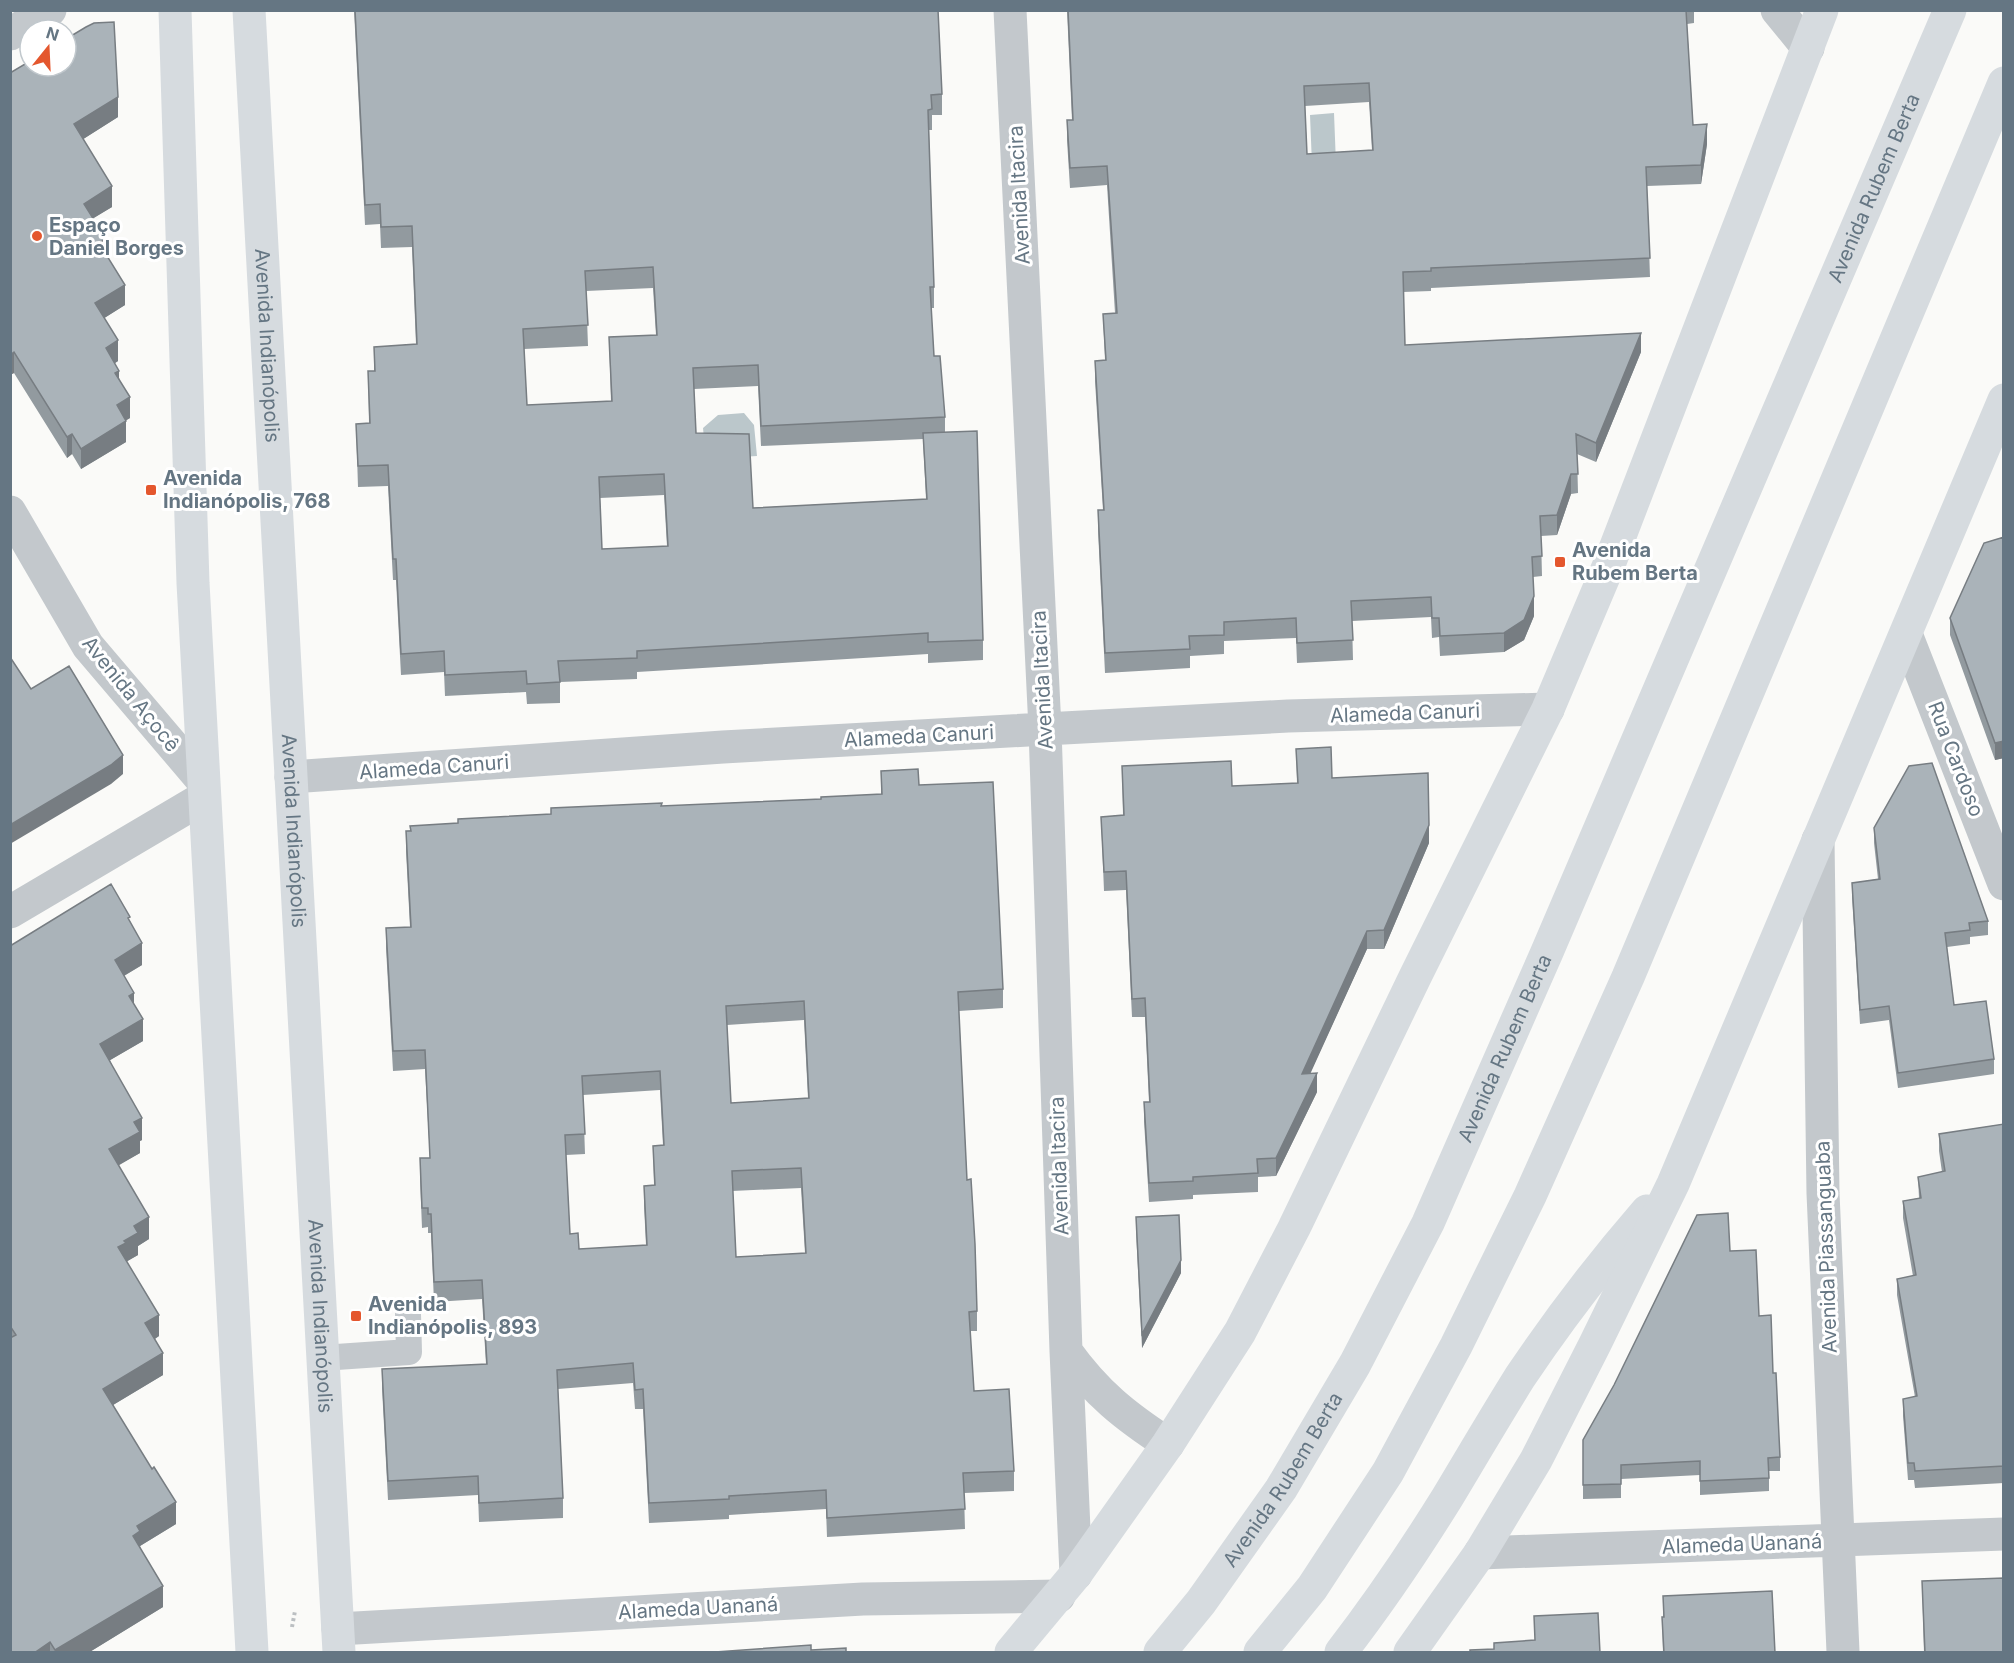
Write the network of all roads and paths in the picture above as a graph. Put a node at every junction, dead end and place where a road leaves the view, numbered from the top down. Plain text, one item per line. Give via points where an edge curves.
1 (50, 10) edge
2 (175, 10) edge
3 (249, 10) edge
4 (1010, 10) edge
5 (1777, 10) edge
6 (1822, 10) edge
7 (1839, 10) edge
8 (1950, 10) edge
9 (10, 34) edge
10 (1808, 48) junction
11 (2004, 83) edge
12 (1778, 130) junction
13 (2004, 400) edge
14 (10, 512) edge
15 (1906, 634) junction
16 (1548, 709) junction
17 (1045, 729) junction
18 (291, 777) junction
19 (203, 789) junction
20 (1818, 840) junction
21 (2004, 884) edge
22 (10, 912) edge
23 (1672, 1184) junction
24 (408, 1314) dead end
25 (1066, 1351) junction
26 (322, 1358) junction
27 (1168, 1444) junction
28 (2004, 1534) edge
29 (1836, 1541) junction
30 (1480, 1553) junction
31 (1067, 1585) junction
32 (339, 1641) edge
33 (252, 1653) edge
34 (1011, 1653) edge
35 (1160, 1653) edge
36 (1260, 1653) edge
37 (1341, 1653) edge
38 (1410, 1653) edge
39 (1843, 1653) edge

1 - 9 street
2 - 19 main road via 192,571
3 - 18 main road, Avenida Indianópolis
4 - 17 street, Avenida Itacira
5 - 10 street
6 - 10 main road
7 - 12 main road via 1816,62
8 - 35 main road, Avenida Rubem Berta via 1428,1223 1355,1364 1281,1489
10 - 12 main road
11 - 36 main road via 1637,955 1530,1196 1388,1472 1312,1588
12 - 16 main road via 1608,567
13 - 15 main road
14 - 19 street, Avenida Açocê via 88,646
15 - 20 main road
15 - 21 street, Rua Cardoso
16 - 17 street, Alameda Canuri via 1288,716
16 - 27 main road via 1278,1259 1240,1332
17 - 18 street, Alameda Canuri
17 - 25 street, Avenida Itacira
18 - 26 main road, Avenida Indianópolis
19 - 22 street
19 - 33 main road
20 - 23 main road
20 - 29 street, Avenida Piassanguaba via 1823,1193
23 - 30 main road via 1536,1460
23 - 37 main road via 1573,1300 1385,1592
24 - 26 lane via 409,1352
25 - 27 street via 1106,1399
25 - 31 street, Avenida Itacira
26 - 32 main road, Avenida Indianópolis
27 - 31 main road
28 - 29 street, Alameda Uananá
29 - 30 street, Alameda Uananá
29 - 39 street, Avenida Piassanguaba
30 - 38 main road
31 - 32 street, Alameda Uananá
31 - 34 main road

